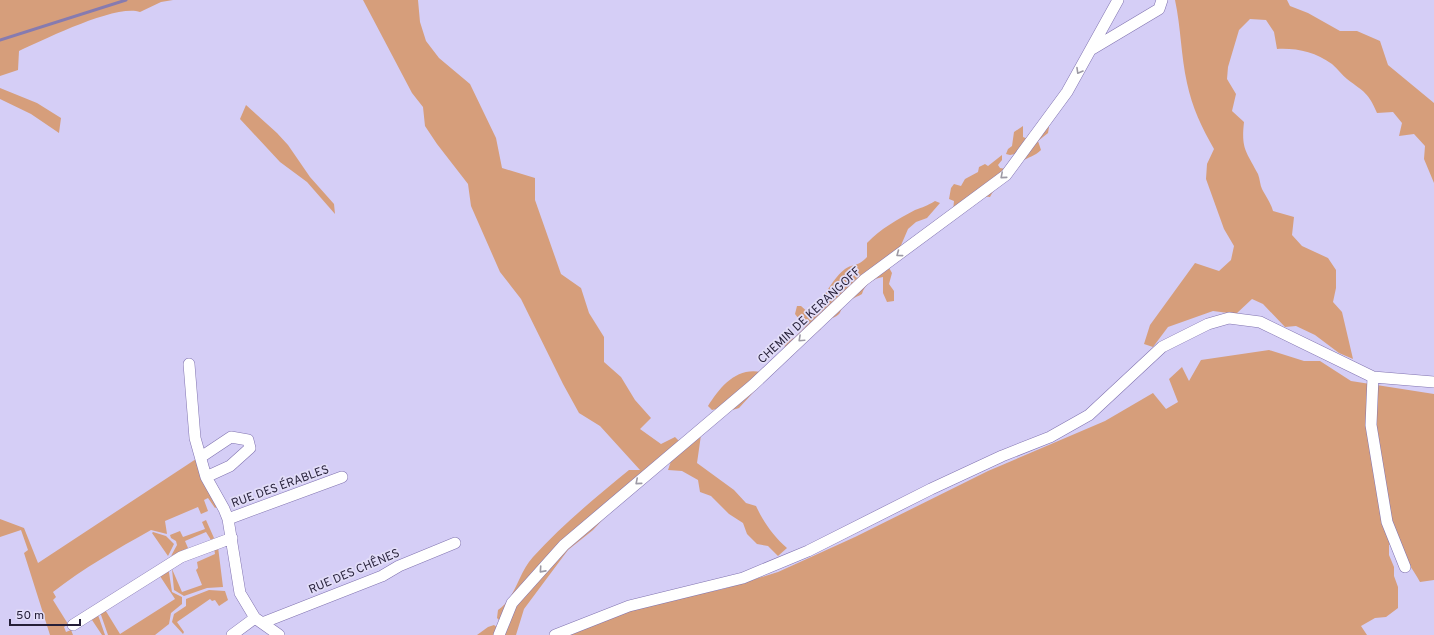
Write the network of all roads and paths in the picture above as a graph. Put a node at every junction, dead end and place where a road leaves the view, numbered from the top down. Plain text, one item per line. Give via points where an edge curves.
1 (1118, 0) edge
2 (1162, 0) edge
3 (1091, 49) junction
4 (189, 364) dead end
5 (1373, 377) junction
6 (1434, 382) edge
7 (201, 457) junction
8 (206, 477) junction
9 (342, 477) dead end
10 (228, 519) junction
11 (232, 538) junction
12 (455, 543) dead end
13 (1405, 567) dead end
14 (258, 621) junction
15 (73, 625) dead end
16 (232, 635) edge
17 (279, 635) edge
18 (500, 635) edge
19 (555, 635) edge

1 - 3 street, CHEMIN DE KERANGOFF
2 - 3 street via 1159,9
3 -> 18 street, CHEMIN DE KERANGOFF via 1067,92 1006,175 864,280 753,384 564,545 512,603
4 - 7 street via 195,438
5 - 6 street
5 - 13 street via 1371,425 1387,522
5 - 19 street via 1260,322 1229,318 1208,324 1162,348 1090,415 1050,437 931,489 808,551 742,578 629,606
7 - 8 street
7 - 8 street via 231,437 248,440 250,448 230,466
8 - 10 street
9 - 10 street, RUE DES ÉRABLES
10 - 11 street
11 - 14 street via 240,593
11 - 15 street via 181,557
12 - 14 street, RUE DES CHÊNES via 399,566 382,576
14 - 16 street, RUE DES CHÊNES
14 - 17 street

